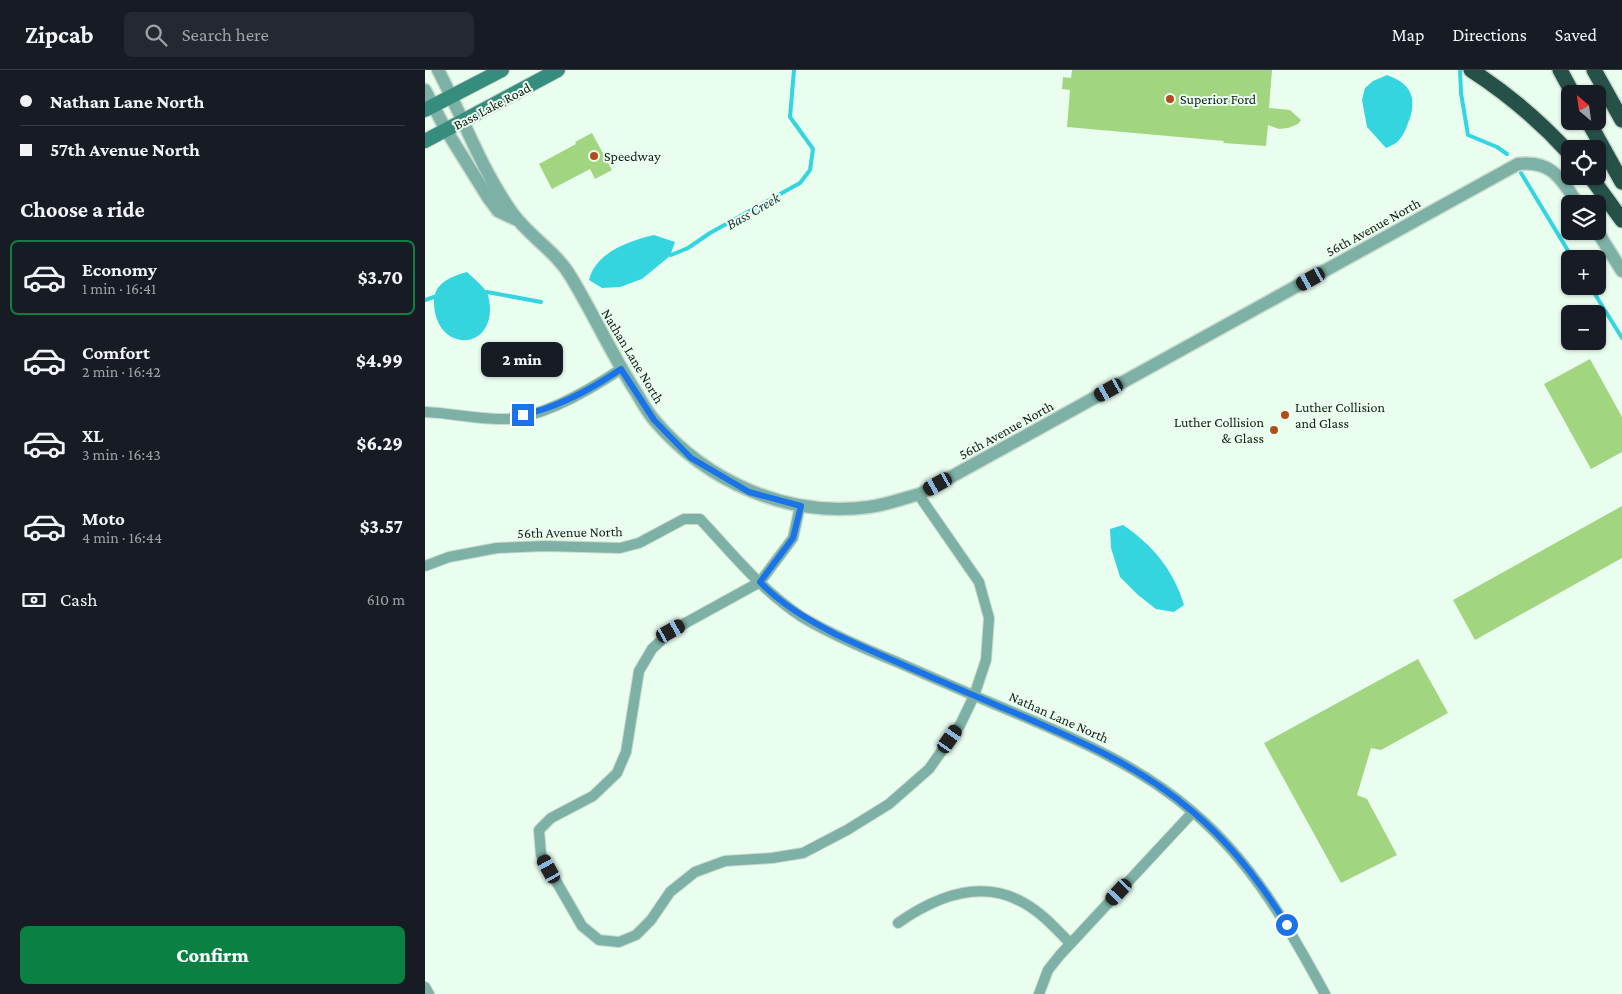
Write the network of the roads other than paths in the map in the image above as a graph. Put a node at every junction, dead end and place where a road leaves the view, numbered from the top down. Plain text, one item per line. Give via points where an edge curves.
1 (438, 70) edge
2 (502, 70) edge
3 (558, 70) edge
4 (1471, 70) edge
5 (1560, 70) edge
6 (1594, 70) edge
7 (1568, 85) edge
8 (425, 90) edge
9 (452, 96) junction
10 (429, 108) edge
11 (464, 120) junction
12 (1622, 120) edge
13 (446, 130) junction
14 (1593, 130) edge
15 (425, 142) edge
16 (1561, 144) edge
17 (1622, 182) edge
18 (1597, 185) edge
19 (1571, 195) edge
20 (517, 220) junction
21 (1622, 220) edge
22 (1603, 240) edge
23 (1622, 271) edge
24 (621, 369) junction
25 (425, 412) edge
26 (918, 494) junction
27 (801, 506) junction
28 (425, 566) edge
29 (760, 582) junction
30 (974, 696) junction
31 (1193, 812) junction
32 (898, 923) dead end
33 (1070, 943) junction
34 (425, 987) edge
35 (429, 994) edge
36 (1039, 994) edge
37 (1325, 994) edge

1 - 9 street, Nathan Lane North
2 - 9 main road, Bass Lake Road
3 - 11 main road, Bass Lake Road
4 - 16 highway via 1515,101
5 - 7 highway
6 - 12 highway
8 - 10 street, Nathan Lane North
9 - 10 main road, Bass Lake Road
9 - 11 street, Nathan Lane North
10 - 13 street, Nathan Lane North
11 - 13 main road, Bass Lake Road
11 - 20 street, Nathan Lane North via 479,156
13 - 15 main road, Bass Lake Road
13 - 20 street, Nathan Lane North via 493,205
14 - 17 highway
18 - 21 highway
19 - 26 street, 56th Avenue North via 1552,170 1539,164 1518,164
20 - 24 street, Nathan Lane North via 571,276
22 - 23 street
24 - 25 street via 572,398 507,419
24 - 27 street, Nathan Lane North via 654,420 691,458 749,492
26 - 27 street, 56th Avenue North via 869,507 816,509
26 - 30 street via 979,582 989,618 986,660
27 - 29 street via 793,538
28 - 29 street, 56th Avenue North via 449,557 497,548 620,548 639,543 684,519 700,519
29 - 30 street, Nathan Lane North via 788,607 835,634
29 - 30 street via 671,631 651,649 639,671 626,752 617,773 593,796 551,818 539,830 541,855 581,926 599,940 619,942 636,936 670,892 695,872 725,861 803,853 889,804 929,769 960,724
30 - 31 street, Nathan Lane North via 1101,751 1161,787
31 - 33 street
31 - 37 street, Nathan Lane North via 1236,854 1265,891
32 - 33 street via 939,899 962,893 986,892 1023,902
33 - 36 street via 1048,970
34 - 35 street

